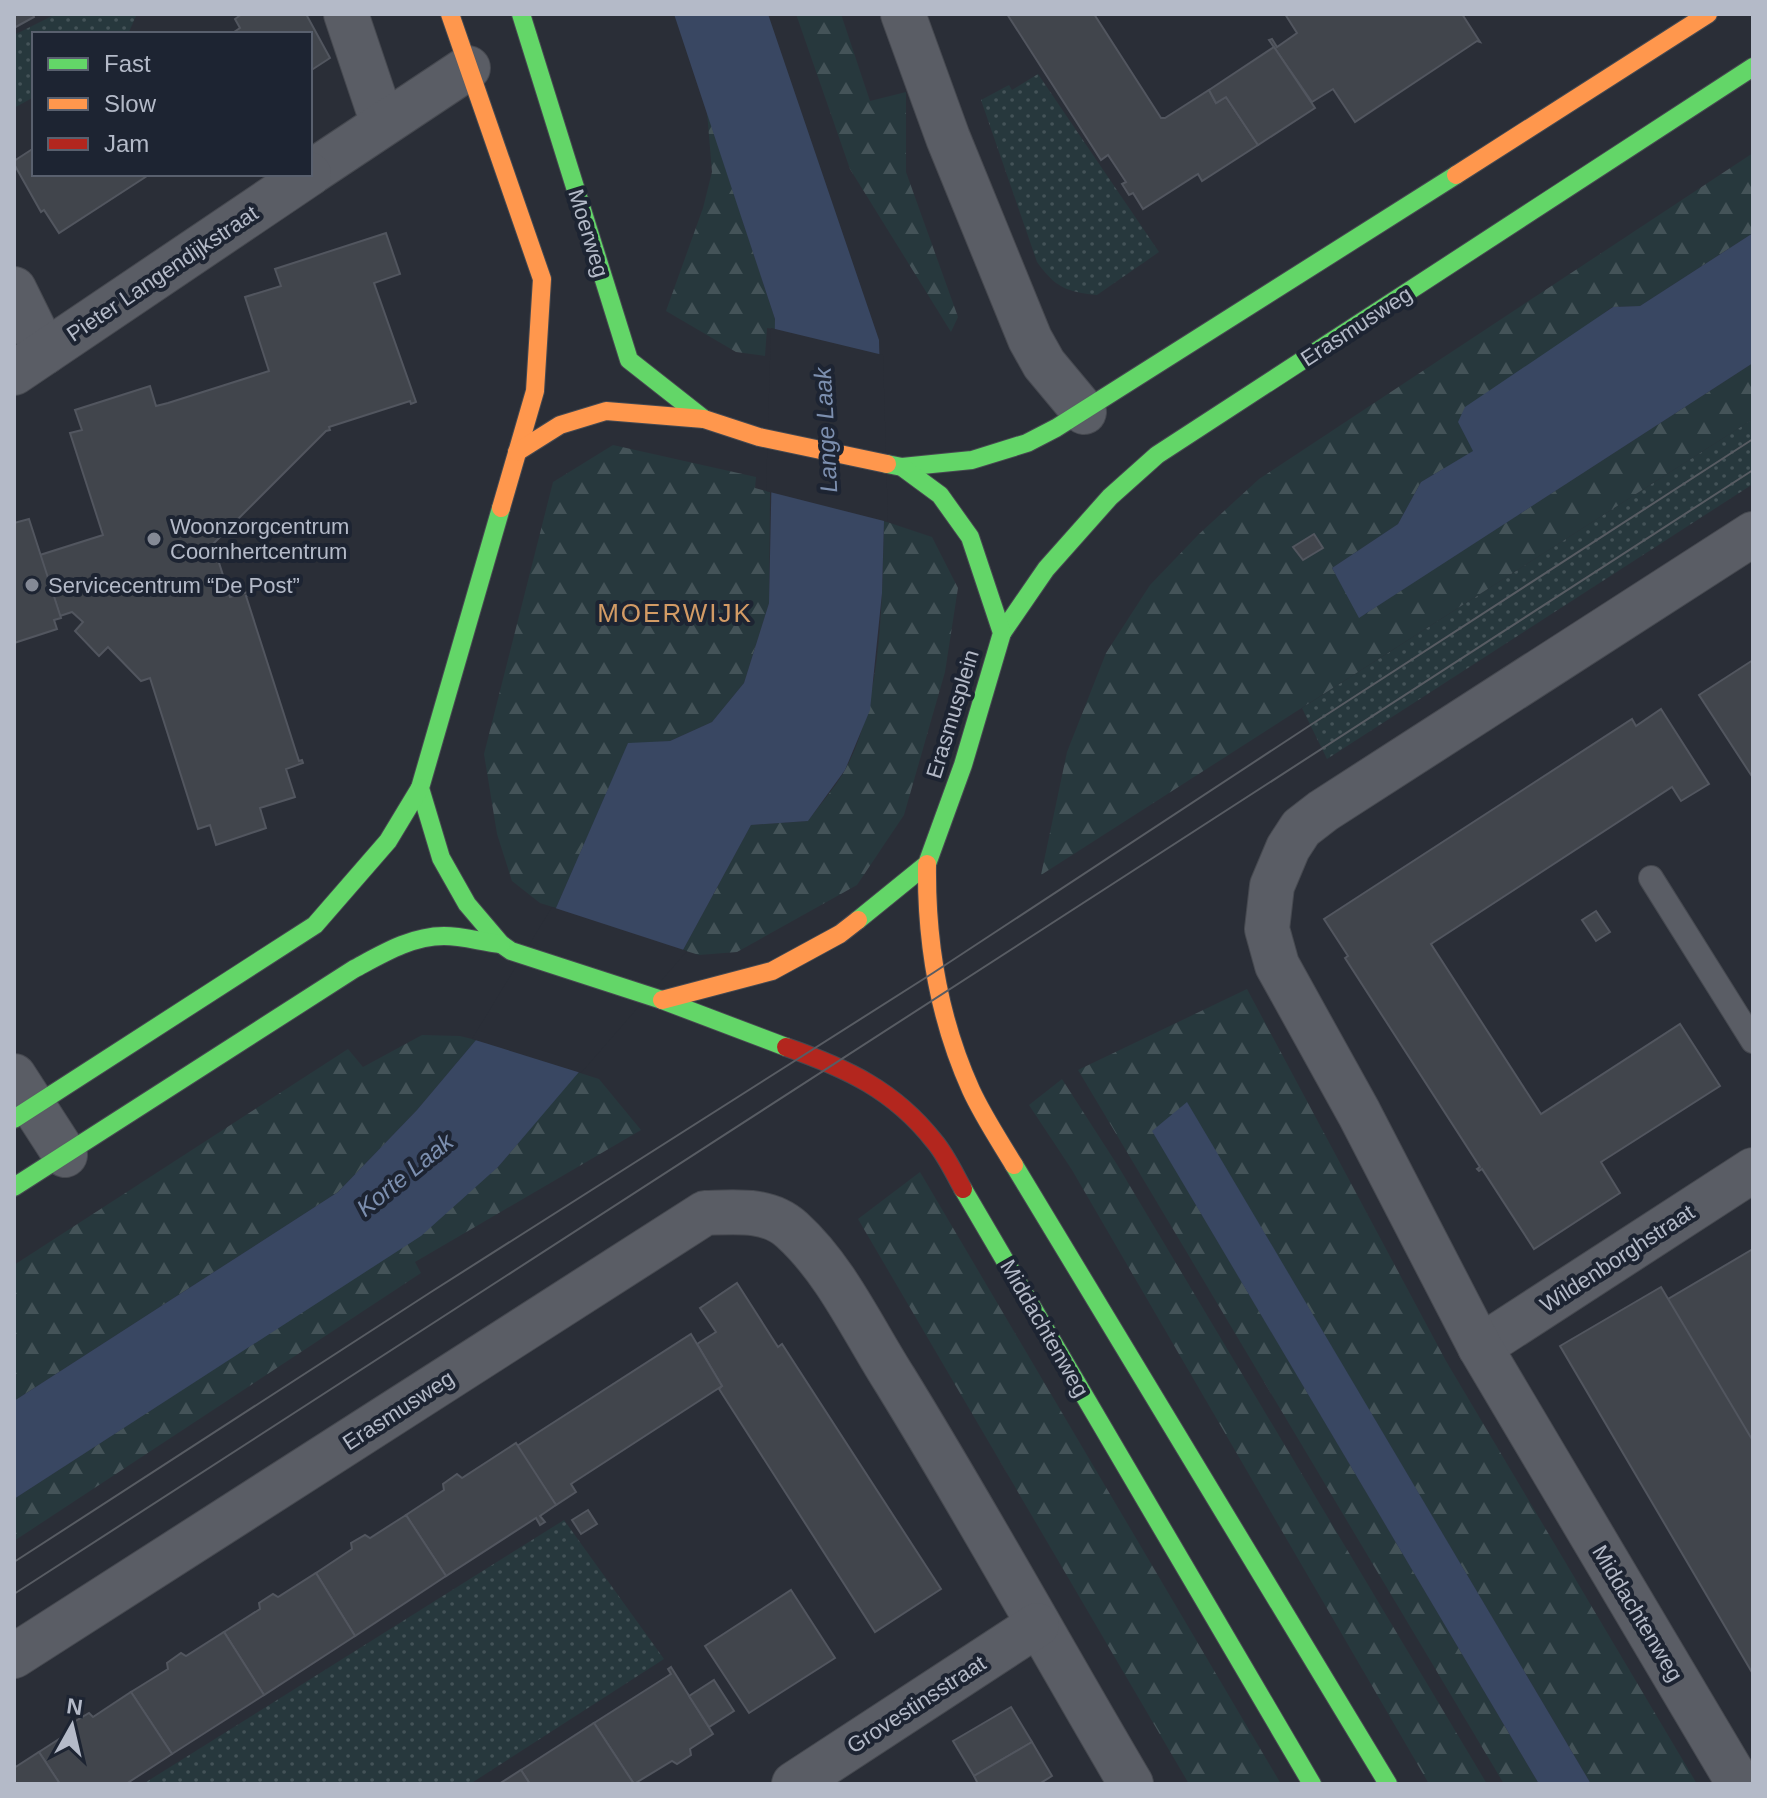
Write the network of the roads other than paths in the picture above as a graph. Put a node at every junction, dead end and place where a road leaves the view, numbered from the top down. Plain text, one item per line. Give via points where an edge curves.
1 (346, 14) edge
2 (450, 14) edge
3 (521, 14) edge
4 (903, 14) edge
5 (1708, 14) edge
6 (1753, 67) edge
7 (468, 68) junction
8 (383, 124) junction
9 (312, 173) edge
10 (307, 176) edge
11 (14, 289) edge
12 (29, 362) edge
13 (1084, 412) junction
14 (704, 419) junction
15 (517, 452) junction
16 (902, 467) junction
17 (1753, 534) edge
18 (1002, 633) junction
19 (420, 788) junction
20 (927, 864) junction
21 (1651, 878) dead end
22 (506, 947) junction
23 (662, 1000) junction
24 (1753, 1041) edge
25 (21, 1101) edge
26 (65, 1155) junction
27 (1753, 1170) edge
28 (14, 1187) edge
29 (1480, 1347) junction
30 (1037, 1625) junction
31 (14, 1656) edge
32 (794, 1784) edge
33 (1131, 1784) edge
34 (1312, 1784) edge
35 (1388, 1784) edge
36 (1739, 1784) edge

1 - 8 street
2 - 7 main road
3 - 14 main road, Moerweg via 629,360
4 - 13 street via 1030,339
5 - 13 main road
6 - 18 main road, Erasmusweg via 1157,455 1110,497 1046,569
7 - 8 street, Pieter Langendijkstraat
7 - 15 main road via 542,279 535,391
8 - 9 street, Pieter Langendijkstraat
10 - 12 street, Pieter Langendijkstraat
11 - 12 street
13 - 16 main road via 1027,443 972,460
14 - 15 main road, Erasmusplein via 606,411 560,425
14 - 16 main road, Erasmusplein via 759,437
15 - 19 main road
16 - 18 main road, Erasmusplein via 940,495 970,537
17 - 29 street, Middachtenweg via 1323,811 1301,828 1272,886 1267,929 1277,965
18 - 20 main road, Erasmusplein
19 - 22 main road via 441,858 467,904
19 - 25 main road via 388,841 315,925
20 - 23 main road via 840,934 772,971
20 - 35 main road via 925,907 933,973 971,1090
21 - 24 lane
22 - 23 main road
22 - 26 main road via 442,936 396,948 354,969
23 - 34 main road, Middachtenweg via 835,1064 902,1106 936,1143
25 - 26 street
26 - 28 main road
27 - 29 street, Wildenborghstraat
29 - 36 street, Middachtenweg
30 - 31 street, Erasmusweg via 956,1479 825,1269 774,1217 740,1211 705,1213
30 - 32 street, Grovestinsstraat
30 - 33 street

